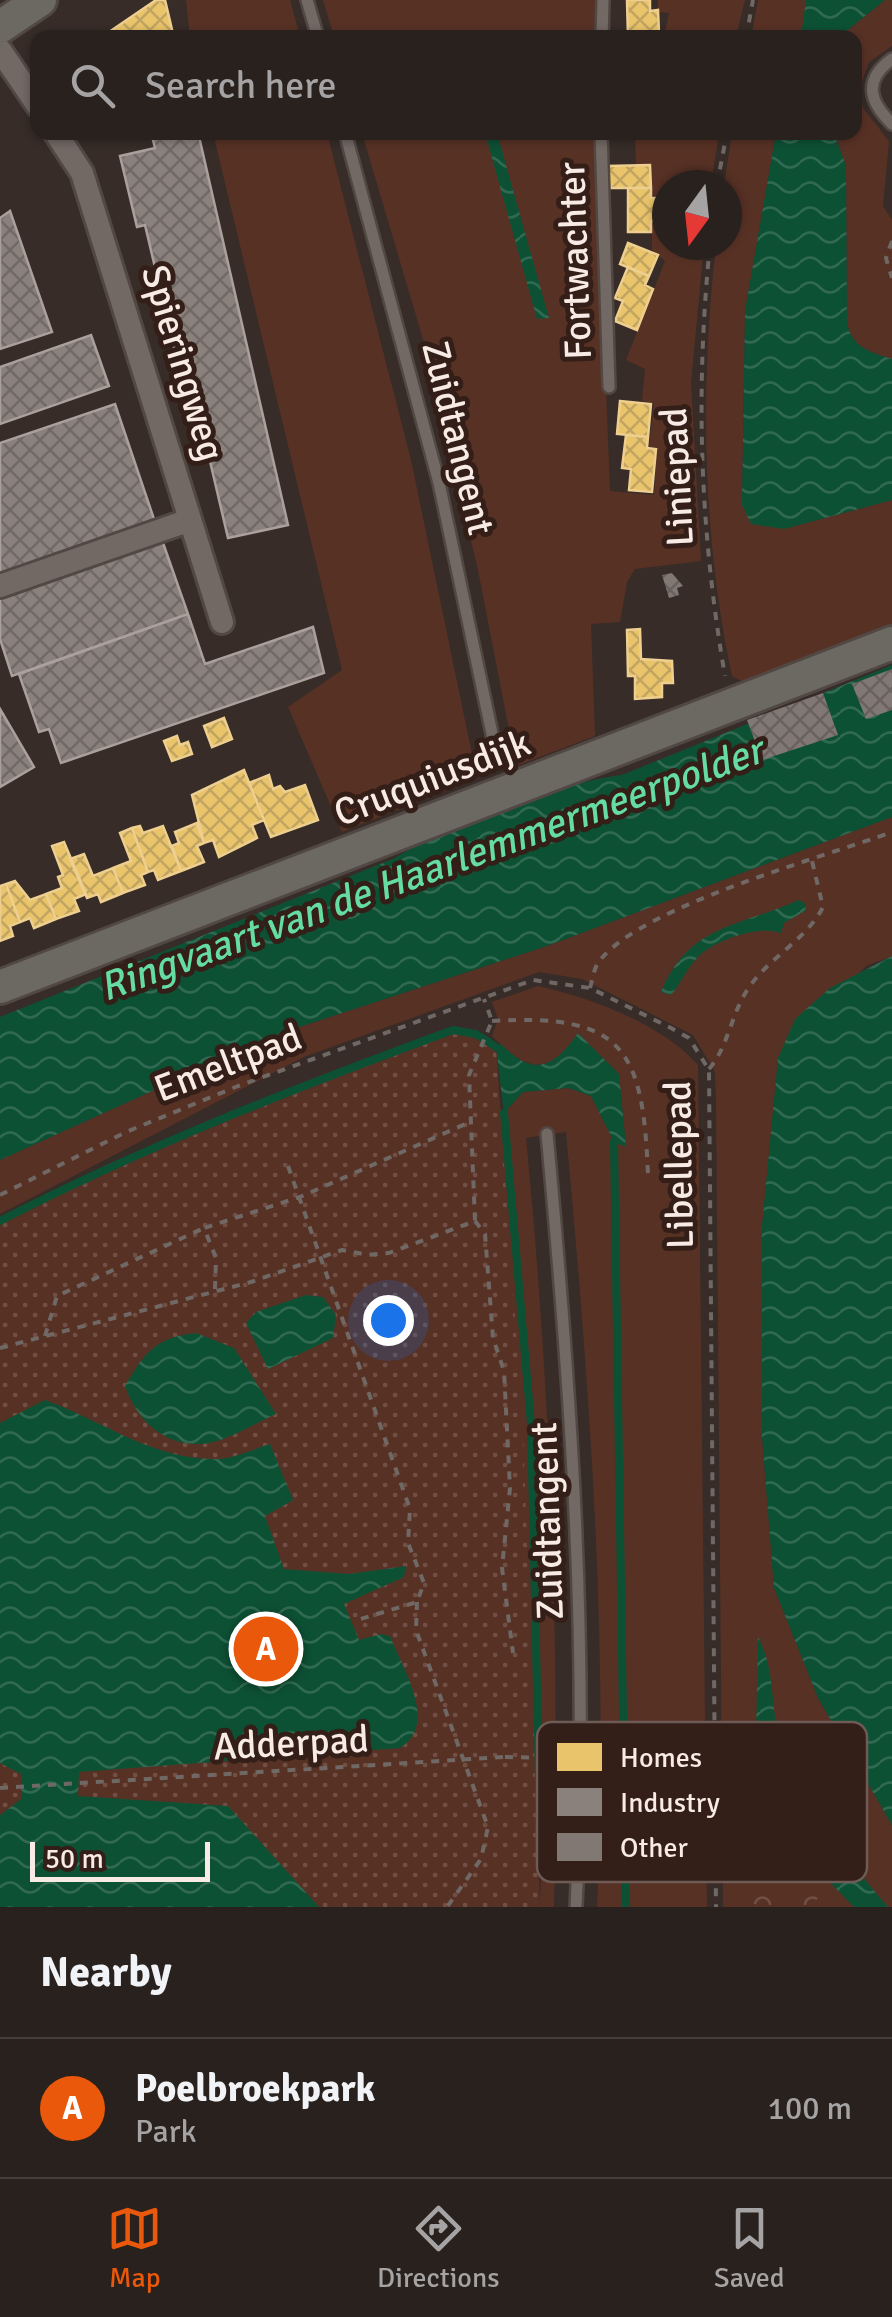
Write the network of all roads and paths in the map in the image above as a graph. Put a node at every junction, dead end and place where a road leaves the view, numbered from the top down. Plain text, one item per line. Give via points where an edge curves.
1 (40, 0) edge
2 (308, 0) edge
3 (603, 0) edge
4 (754, 0) edge
5 (0, 27) edge
6 (316, 30) edge
7 (602, 30) edge
8 (748, 30) edge
9 (0, 50) edge
10 (892, 59) edge
11 (30, 94) edge
12 (892, 124) edge
13 (60, 140) edge
14 (347, 140) edge
15 (601, 140) edge
16 (725, 140) edge
17 (720, 170) edge
18 (892, 240) edge
19 (708, 260) edge
20 (892, 278) edge
21 (610, 388) dead end
22 (190, 520) junction
23 (0, 586) edge
24 (222, 622) dead end
25 (892, 644) edge
26 (734, 704) junction
27 (498, 762) dead end
28 (892, 832) edge
29 (812, 861) junction
30 (0, 987) edge
31 (590, 988) junction
32 (484, 999) junction
33 (492, 1021) junction
34 (709, 1070) junction
35 (470, 1122) junction
36 (547, 1134) dead end
37 (288, 1166) dead end
38 (648, 1175) dead end
39 (0, 1195) edge
40 (300, 1197) junction
41 (475, 1221) junction
42 (204, 1228) junction
43 (323, 1255) junction
44 (215, 1292) junction
45 (46, 1336) junction
46 (0, 1348) edge
47 (417, 1602) junction
48 (354, 1621) dead end
49 (513, 1653) dead end
50 (580, 1722) edge
51 (716, 1722) edge
52 (537, 1758) edge
53 (466, 1760) junction
54 (0, 1788) edge
55 (577, 1882) edge
56 (447, 1907) edge
57 (576, 1907) edge

1 - 5 street
2 - 6 lane
3 - 7 lane
4 - 8 path
9 - 11 street
10 - 12 lane via 872,95
13 - 22 street, Spieringweg via 82,173
14 - 27 lane, Zuidtangent via 440,482
15 - 21 lane, Fortwachter
16 - 17 path
18 - 20 path via 886,258
19 - 26 path, Liniepad via 700,344 702,500
22 - 23 street
22 - 24 street, Spieringweg
25 - 26 street, Cruquiusdijk
26 - 30 street, Cruquiusdijk
28 - 29 path
29 - 31 path via 663,916 618,942 598,962
29 - 34 path via 823,907 748,989
31 - 32 path, Libellepad via 533,980
31 - 34 path, Libellepad via 689,1038
32 - 33 path
32 - 39 path, Emeltpad via 238,1086
33 - 35 path via 469,1075
33 - 38 path via 552,1017 590,1028 632,1062 646,1109
34 - 51 path, Libellepad
35 - 40 path
35 - 41 path
36 - 50 lane, Zuidtangent via 573,1411
37 - 40 path
40 - 42 path
40 - 43 path
41 - 43 path via 389,1253
41 - 49 path via 484,1234 493,1338 504,1372 510,1488 502,1568
42 - 44 path via 216,1258
42 - 45 path via 57,1296
43 - 44 path
43 - 47 path via 410,1509 408,1542 424,1583
44 - 45 path
45 - 46 path
47 - 48 path
47 - 53 path via 416,1630
52 - 53 path, Adderpad, bridge
53 - 54 path, Adderpad
53 - 56 path via 488,1827 480,1859
55 - 57 lane, Zuidtangent

